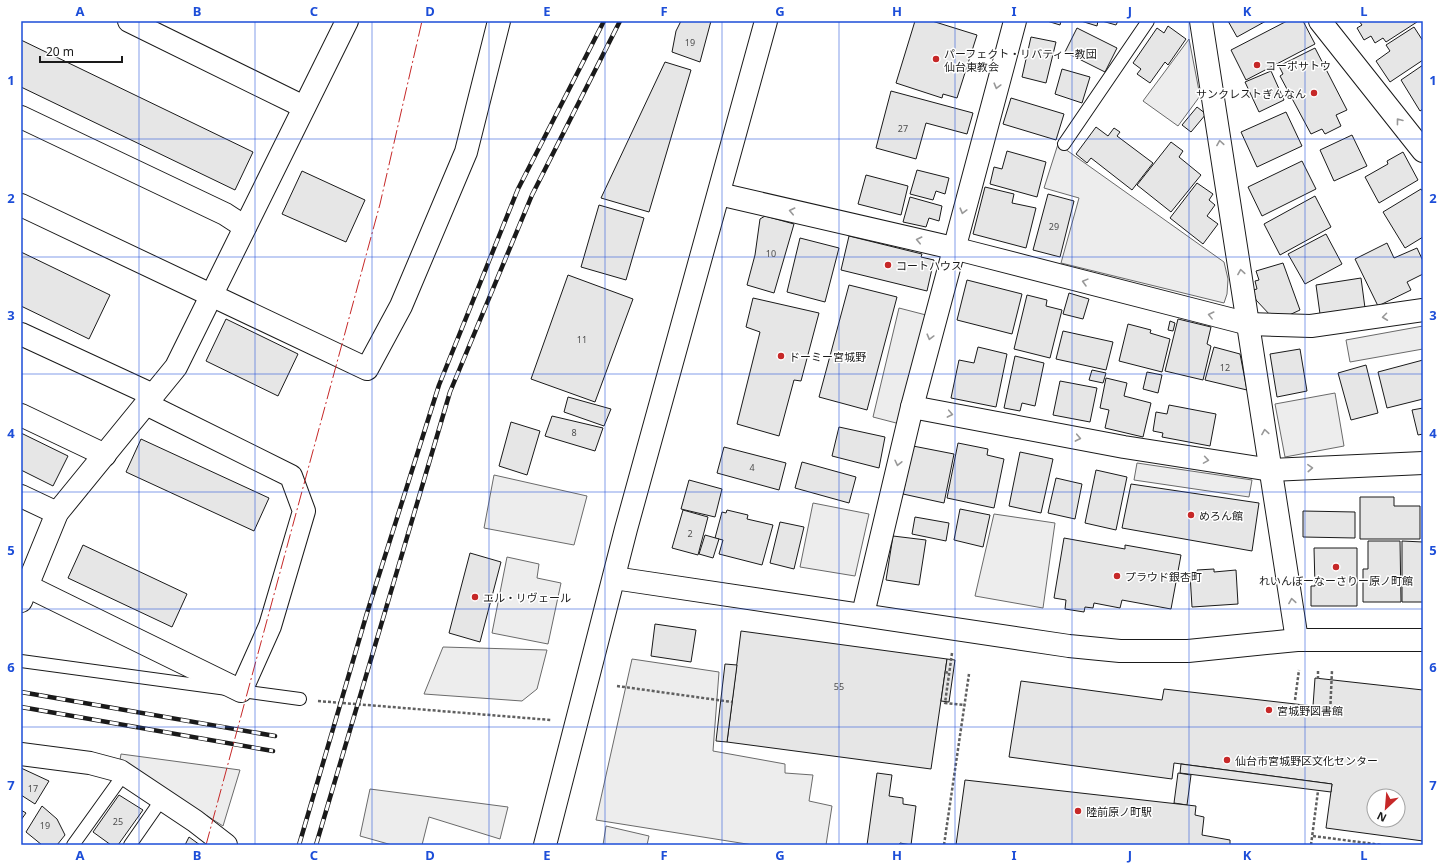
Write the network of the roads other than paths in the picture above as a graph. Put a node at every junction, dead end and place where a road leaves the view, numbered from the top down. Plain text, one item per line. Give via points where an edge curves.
1 (129, 21) edge
2 (347, 21) edge
3 (499, 21) edge
4 (766, 21) edge
5 (1015, 21) edge
6 (1148, 21) edge
7 (1201, 21) edge
8 (1320, 21) edge
9 (304, 107) junction
10 (21, 117) edge
11 (1064, 144) dead end
12 (1423, 151) edge
13 (719, 194) junction
14 (21, 205) edge
15 (245, 228) junction
16 (953, 248) junction
17 (212, 295) junction
18 (1423, 310) edge
19 (1249, 324) junction
20 (21, 334) edge
21 (150, 400) junction
22 (912, 407) junction
23 (21, 415) edge
24 (105, 455) junction
25 (1423, 463) edge
26 (1271, 470) junction
27 (21, 496) edge
28 (57, 513) junction
29 (614, 578) junction
30 (24, 594) edge
31 (863, 614) junction
32 (1297, 640) junction
33 (1423, 640) edge
34 (21, 660) edge
35 (242, 691) junction
36 (300, 699) road end
37 (21, 754) edge
38 (124, 774) junction
39 (162, 799) junction
40 (73, 845) edge
41 (130, 845) edge
42 (226, 845) edge
43 (545, 845) edge

1 - 9 street
2 - 9 street
3 - 17 street via 466,152 401,306 367,369
4 - 13 street
5 -> 16 street
6 - 11 lane
19 -> 7 street
12 -> 8 street
9 - 15 street
10 - 15 street via 225,214
16 -> 13 street
13 - 29 street
14 - 17 street
15 - 17 street
19 -> 16 street
16 -> 22 street
17 - 21 street via 176,368
18 -> 19 street via 1311,326
26 -> 19 street
20 - 21 street
21 - 24 street
21 - 35 street via 292,476 304,511 270,626
22 -> 26 street via 1124,447
22 -> 31 street
23 - 24 street
24 - 28 street
26 -> 25 street
32 -> 26 street
27 - 28 street
28 - 30 street
29 - 31 street
29 - 43 street
30 - 35 street
31 - 32 street via 1069,646 1120,651 1188,651
32 - 33 street
34 - 35 lane
35 - 36 lane
37 - 38 street via 90,763
38 - 39 street
38 - 40 lane
39 - 41 lane
39 - 42 street

